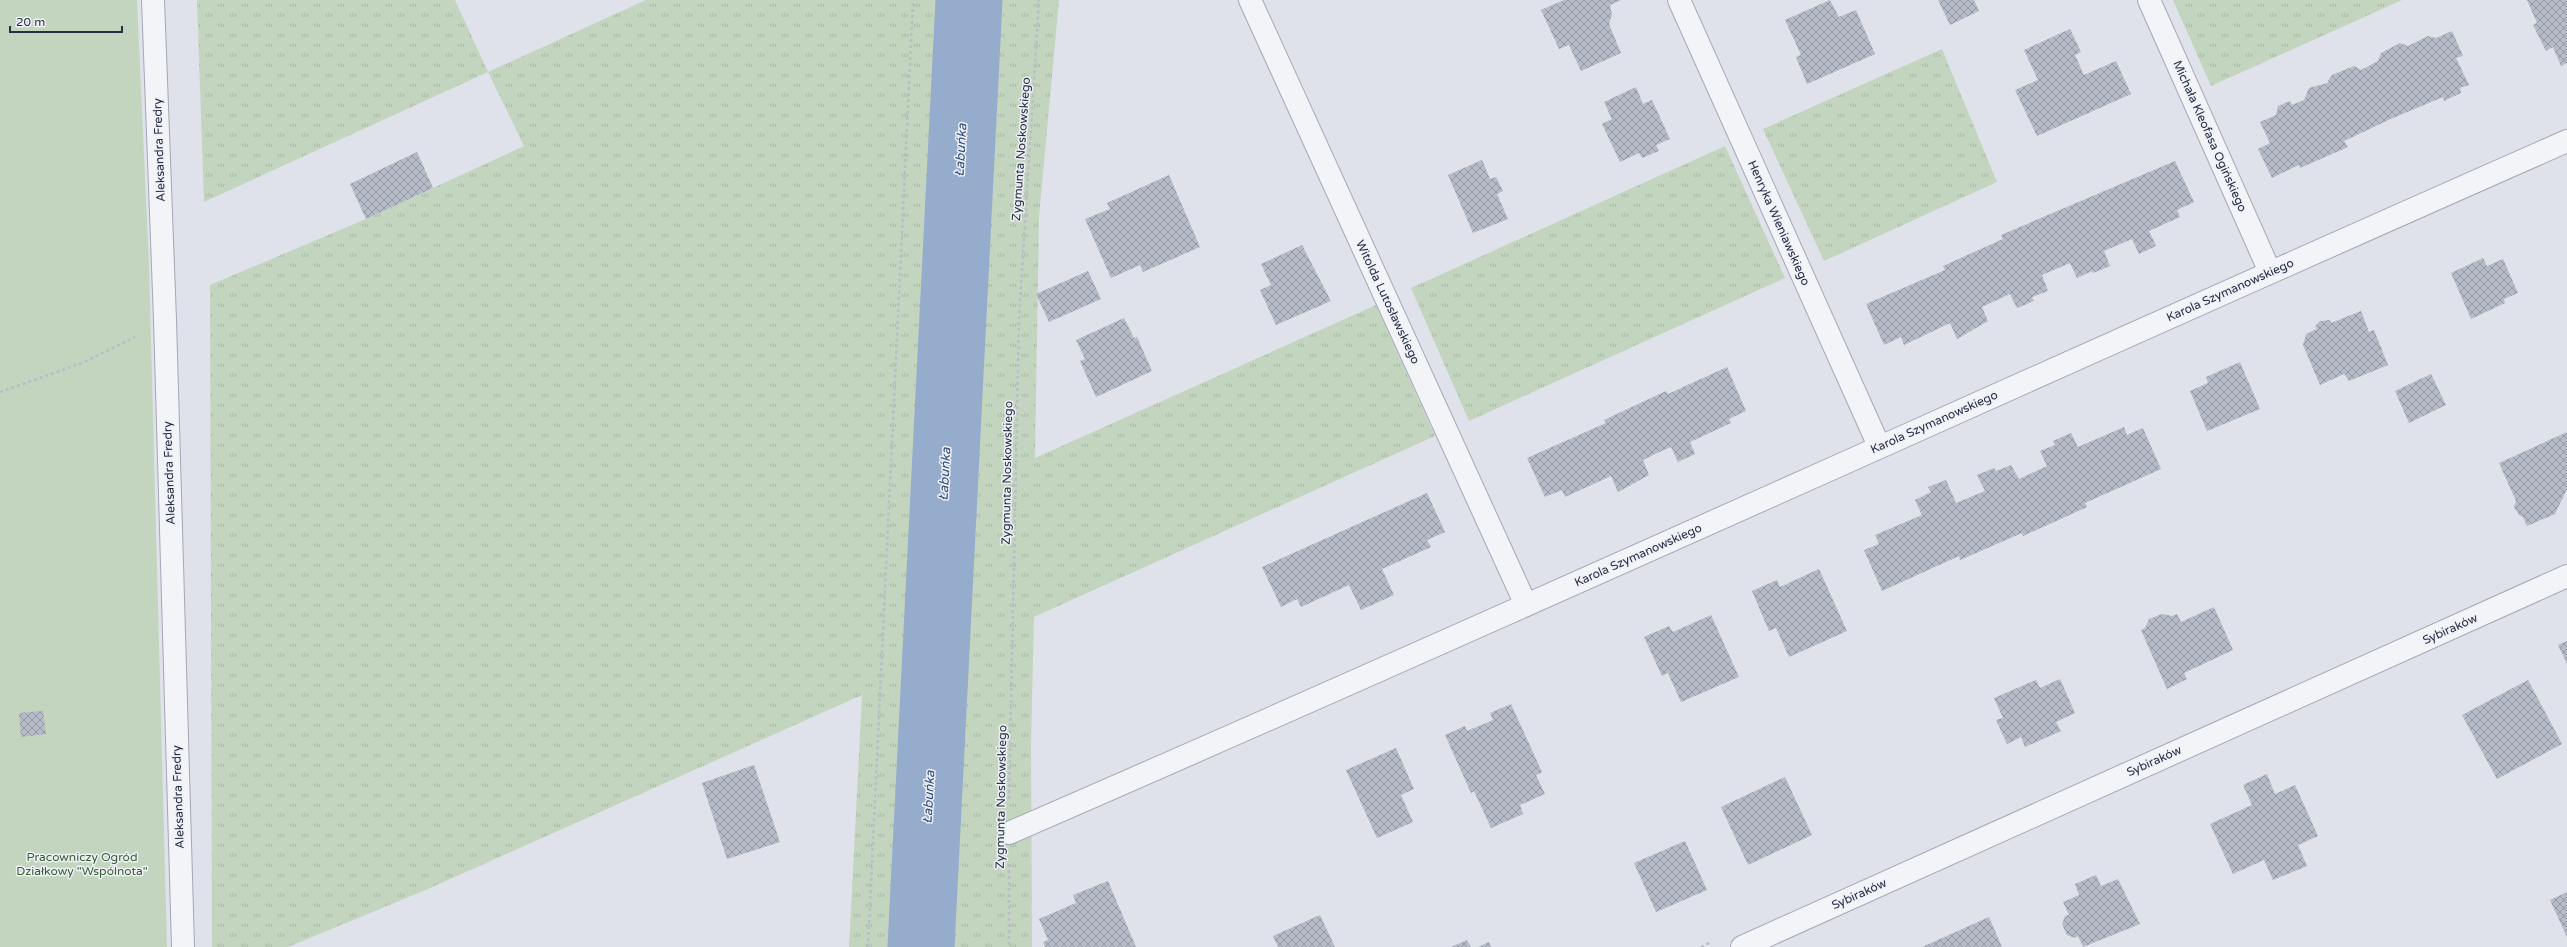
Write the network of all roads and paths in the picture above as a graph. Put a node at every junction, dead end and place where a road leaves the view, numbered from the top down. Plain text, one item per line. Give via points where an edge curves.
1 (153, 0) edge
2 (913, 0) edge
3 (1040, 0) edge
4 (1250, 0) edge
5 (1679, 0) edge
6 (2149, 0) edge
7 (2567, 141) edge
8 (2270, 272) junction
9 (165, 320) junction
10 (0, 392) edge
11 (1879, 446) junction
12 (2567, 576) edge
13 (1526, 605) junction
14 (1008, 833) junction
15 (183, 947) edge
16 (868, 947) edge
17 (1009, 947) edge
18 (1742, 947) edge

1 - 9 street, Aleksandra Fredry
2 - 16 path
3 - 14 path, Zygmunta Noskowskiego via 1019,319
4 - 13 street, Witolda Lutosławskiego
5 - 11 street, Henryka Wieniawskiego
6 - 8 street, Michała Kleofasa Ogińskiego
7 - 8 street, Karola Szymanowskiego
8 - 11 street, Karola Szymanowskiego
9 - 10 path via 82,363
9 - 15 street, Aleksandra Fredry
11 - 13 street, Karola Szymanowskiego
12 - 18 street, Sybiraków
13 - 14 street, Karola Szymanowskiego via 1302,706
14 - 17 path, Zygmunta Noskowskiego

